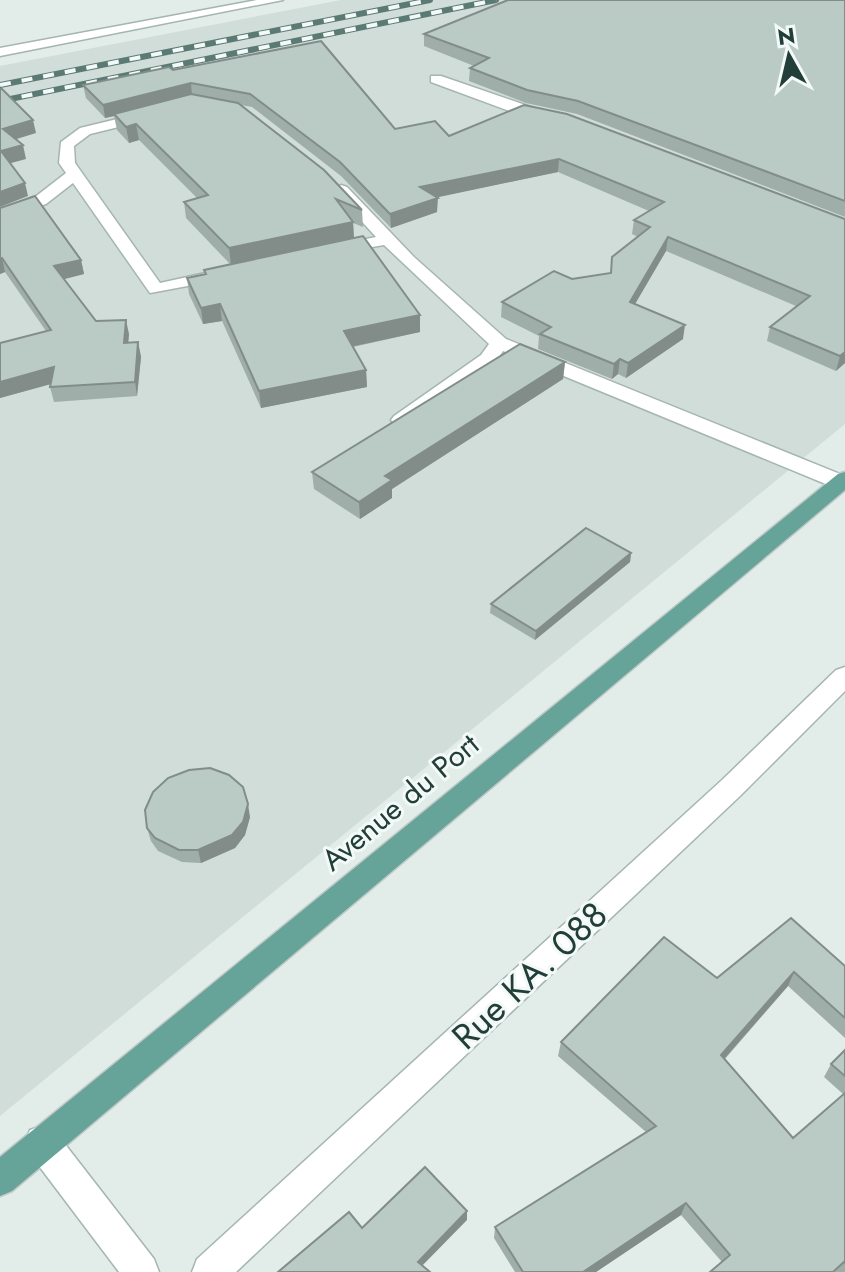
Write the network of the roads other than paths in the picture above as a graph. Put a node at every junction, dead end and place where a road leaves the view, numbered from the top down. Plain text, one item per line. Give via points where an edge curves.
1 (216, 0) edge
2 (277, 0) edge
3 (0, 41) edge
4 (0, 52) edge
5 (436, 79) dead end
6 (162, 111) edge
7 (558, 117) edge
8 (74, 174) junction
9 (333, 181) edge
10 (0, 215) edge
11 (388, 239) junction
12 (326, 252) edge
13 (233, 272) edge
14 (499, 343) junction
15 (384, 431) edge
16 (844, 482) edge
17 (845, 676) edge
18 (42, 1142) junction
19 (0, 1179) edge
20 (141, 1272) edge
21 (210, 1272) edge

1 - 3 street
2 - 4 street
5 - 7 street via 520,110
6 - 8 street via 85,131 66,145
8 - 10 street via 42,202
8 - 13 street via 156,289
9 - 11 street
11 - 12 street
11 - 14 street
14 - 15 street via 488,359
14 - 16 street
16 - 18 main road, Avenue du Port
17 - 21 street, Rue KA. 088
18 - 19 main road, Avenue du Port
18 - 20 street

